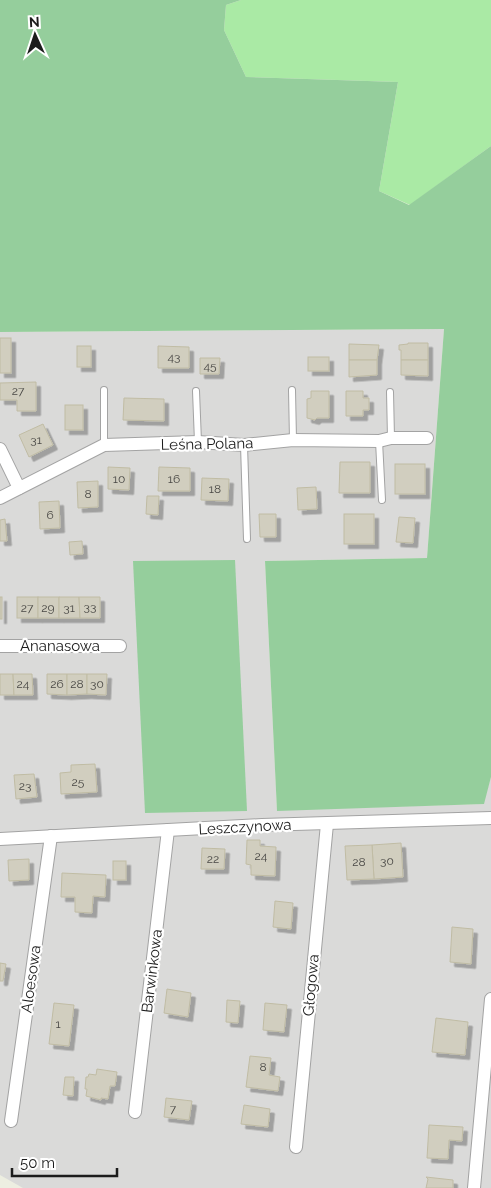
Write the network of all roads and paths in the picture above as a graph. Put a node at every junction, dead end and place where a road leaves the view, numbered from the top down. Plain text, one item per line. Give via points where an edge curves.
1 (104, 390) dead end
2 (292, 390) dead end
3 (196, 391) dead end
4 (390, 392) dead end
5 (426, 438) dead end
6 (293, 440) junction
7 (385, 440) junction
8 (198, 442) junction
9 (244, 444) junction
10 (104, 445) junction
11 (0, 449) edge
12 (19, 488) junction
13 (0, 498) edge
14 (382, 500) dead end
15 (247, 539) dead end
16 (0, 646) edge
17 (120, 646) dead end
18 (491, 818) edge
19 (327, 824) junction
20 (168, 830) junction
21 (51, 836) junction
22 (0, 838) edge
23 (491, 999) edge
24 (136, 1112) dead end
25 (11, 1122) dead end
26 (296, 1147) dead end
27 (474, 1188) edge

1 - 10 lane
2 - 6 lane
3 - 8 lane
4 - 7 lane
5 - 7 street, Leśna Polana
6 - 7 street, Leśna Polana
6 - 9 street, Leśna Polana
7 - 14 lane
8 - 9 street, Leśna Polana
8 - 10 street, Leśna Polana
9 - 15 lane
10 - 12 street, Leśna Polana
11 - 12 street
12 - 13 street, Leśna Polana
16 - 17 street, Ananasowa
18 - 19 street, Leszczynowa
19 - 20 street, Leszczynowa
19 - 26 street, Głogowa
20 - 21 street, Leszczynowa
20 - 24 street, Barwinkowa
21 - 22 street, Leszczynowa
21 - 25 street, Aloesowa
23 - 27 street

